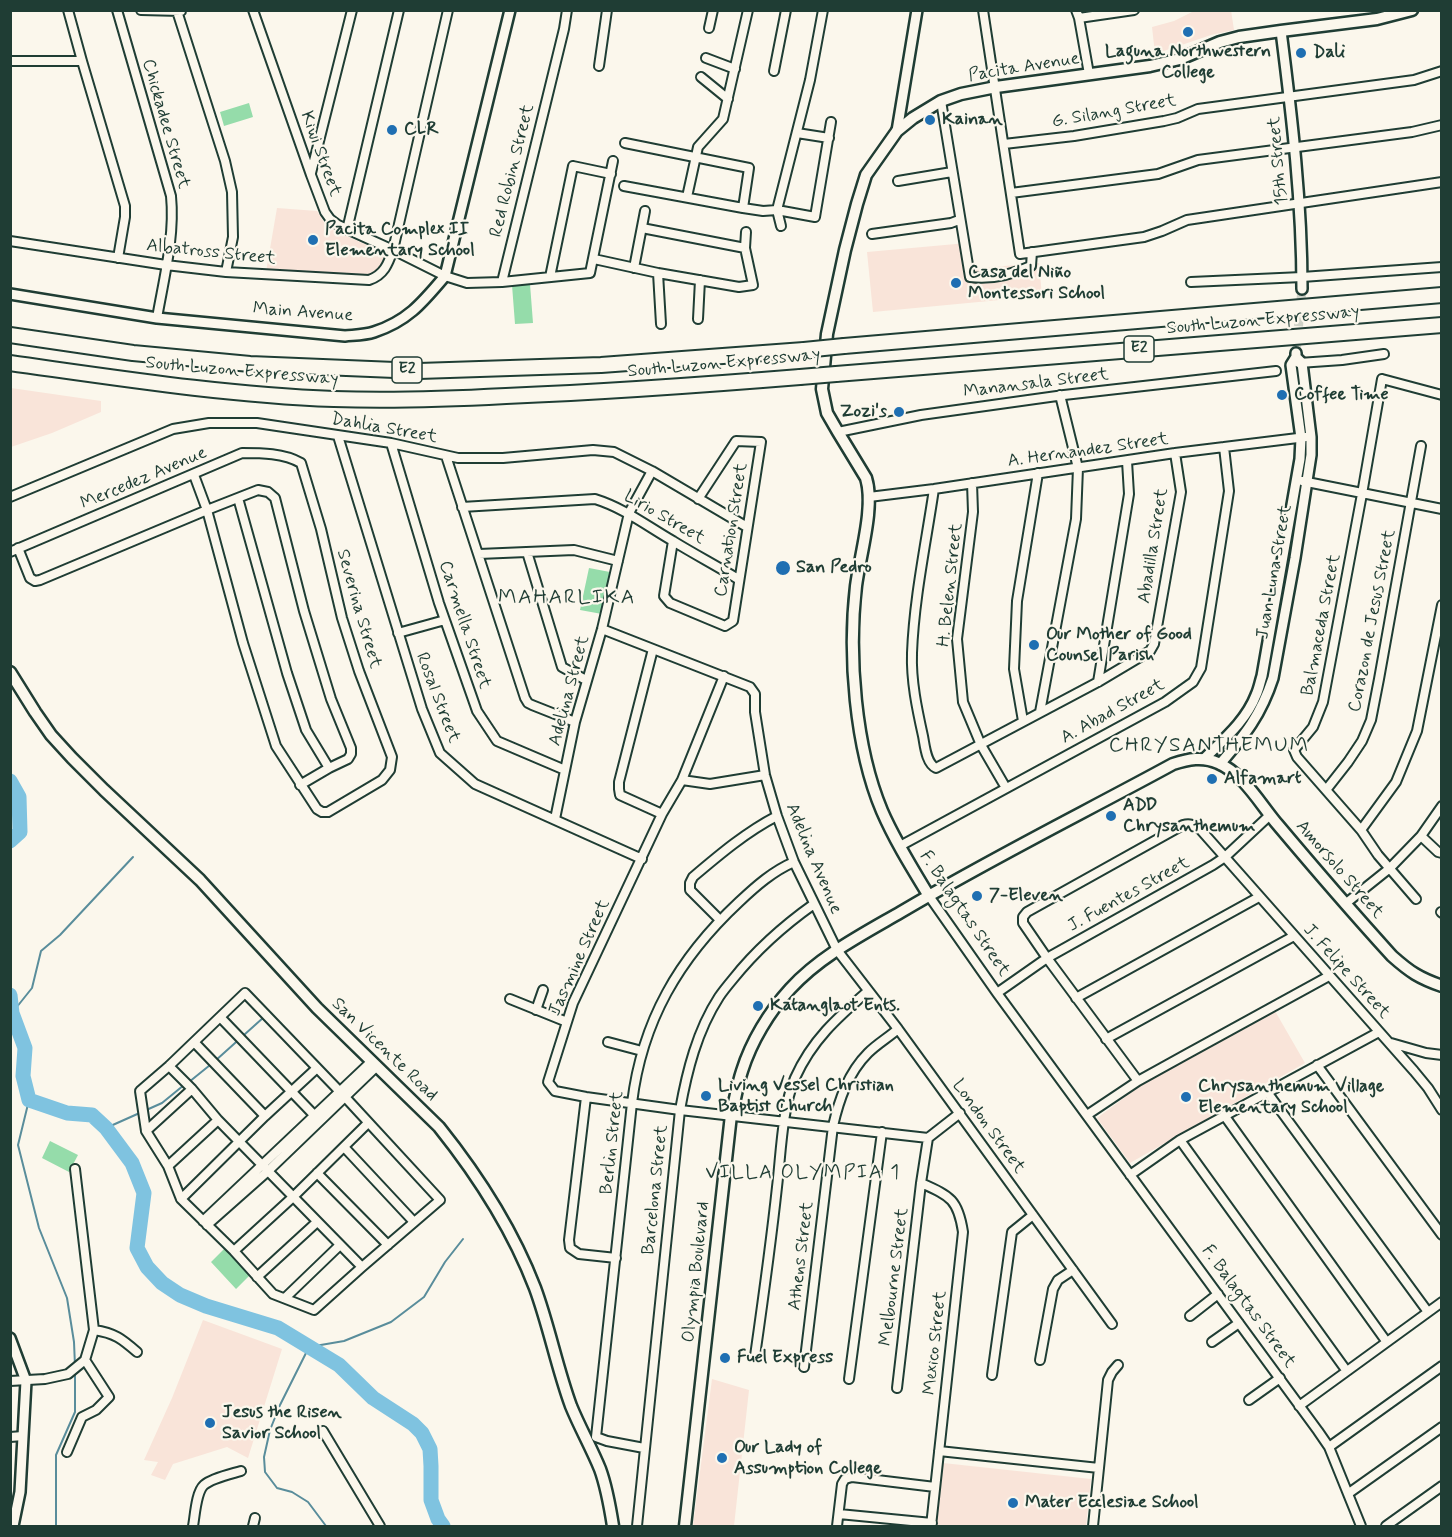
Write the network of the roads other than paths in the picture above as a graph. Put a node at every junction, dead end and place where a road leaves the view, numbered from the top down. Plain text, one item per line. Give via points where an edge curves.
1 (68, 10) edge
2 (117, 10) edge
3 (141, 10) edge
4 (182, 10) edge
5 (253, 10) edge
6 (352, 10) edge
7 (399, 10) edge
8 (448, 10) edge
9 (510, 10) edge
10 (567, 10) edge
11 (607, 10) edge
12 (713, 10) edge
13 (748, 10) edge
14 (786, 10) edge
15 (823, 10) edge
16 (916, 10) edge
17 (983, 10) edge
18 (1134, 10) edge
19 (1412, 10) edge
20 (177, 11) edge
21 (1078, 14) edge
22 (1376, 15) edge
23 (708, 28) dead end
24 (1281, 31) junction
25 (706, 58) dead end
26 (10, 61) edge
27 (82, 61) junction
28 (599, 66) dead end
29 (735, 69) junction
30 (774, 71) dead end
31 (1442, 71) edge
32 (1089, 74) junction
33 (701, 77) dead end
34 (996, 87) junction
35 (1289, 96) junction
36 (728, 99) junction
37 (940, 102) junction
38 (831, 122) dead end
39 (1442, 125) edge
40 (897, 131) junction
41 (797, 133) junction
42 (828, 138) junction
43 (625, 143) dead end
44 (1004, 144) junction
45 (1295, 147) junction
46 (695, 156) junction
47 (613, 161) dead end
48 (952, 172) junction
49 (611, 174) junction
50 (310, 175) junction
51 (898, 181) dead end
52 (1442, 182) edge
53 (624, 186) dead end
54 (1011, 193) junction
55 (687, 197) junction
56 (1300, 203) junction
57 (743, 208) junction
58 (777, 210) junction
59 (645, 211) dead end
60 (959, 220) junction
61 (781, 226) dead end
62 (642, 228) junction
63 (347, 230) junction
64 (746, 232) dead end
65 (872, 234) dead end
66 (10, 241) edge
67 (745, 248) junction
68 (393, 250) junction
69 (1032, 252) junction
70 (118, 258) junction
71 (594, 259) junction
72 (166, 265) junction
73 (1442, 267) edge
74 (634, 268) junction
75 (226, 272) junction
76 (658, 273) junction
77 (445, 276) junction
78 (550, 277) junction
79 (1302, 277) junction
80 (699, 280) junction
81 (502, 282) junction
82 (1191, 282) dead end
83 (1302, 290) tunnel mouth
84 (10, 294) edge
85 (1442, 295) edge
86 (157, 318) junction
87 (698, 319) dead end
88 (661, 324) dead end
89 (1442, 325) edge
90 (827, 334) joint
91 (10, 335) edge
92 (1384, 354) dead end
93 (1296, 359) joint
94 (10, 363) edge
95 (1276, 371) dead end
96 (1442, 394) edge
97 (1059, 395) junction
98 (838, 432) junction
99 (338, 436) junction
100 (1306, 437) junction
101 (391, 443) junction
102 (1421, 446) dead end
103 (1224, 447) junction
104 (1175, 453) junction
105 (446, 456) junction
106 (292, 458) joint
107 (1128, 461) junction
108 (1078, 468) junction
109 (652, 471) junction
110 (1038, 473) junction
111 (194, 475) junction
112 (1297, 480) junction
113 (1307, 482) junction
114 (972, 483) junction
115 (934, 489) junction
116 (1362, 494) junction
117 (10, 497) edge
118 (869, 497) junction
119 (238, 498) junction
120 (698, 499) junction
121 (1411, 503) junction
122 (462, 507) junction
123 (1442, 509) edge
124 (207, 510) junction
125 (629, 513) junction
126 (747, 527) junction
127 (673, 541) junction
128 (14, 550) edge
129 (526, 552) junction
130 (479, 554) junction
131 (618, 561) junction
132 (738, 579) junction
133 (1442, 605) edge
134 (446, 620) junction
135 (602, 629) junction
136 (398, 633) junction
137 (653, 650) junction
138 (10, 672) edge
139 (724, 676) junction
140 (586, 680) junction
141 (1098, 682) junction
142 (1257, 694) junction
143 (1267, 696) junction
144 (1040, 712) junction
145 (1023, 721) junction
146 (575, 722) junction
147 (981, 745) junction
148 (1204, 759) junction
149 (1220, 764) junction
150 (329, 768) junction
151 (565, 770) junction
152 (765, 775) junction
153 (681, 780) junction
154 (300, 785) junction
155 (1006, 788) junction
156 (1326, 790) junction
157 (1442, 806) edge
158 (662, 814) junction
159 (1269, 815) junction
160 (777, 816) junction
161 (555, 819) junction
162 (1361, 830) junction
163 (1422, 836) junction
164 (900, 846) junction
165 (1442, 853) edge
166 (1225, 857) junction
167 (642, 859) junction
168 (794, 862) junction
169 (1390, 868) junction
170 (928, 896) junction
171 (1259, 897) junction
172 (1416, 899) dead end
173 (814, 904) junction
174 (1346, 904) junction
175 (720, 920) junction
176 (1294, 936) junction
177 (837, 950) junction
178 (1047, 958) junction
179 (1329, 976) junction
180 (1442, 986) edge
181 (543, 990) dead end
182 (868, 991) junction
183 (997, 993) junction
184 (1076, 998) junction
185 (510, 999) dead end
186 (536, 1010) junction
187 (220, 1017) junction
188 (567, 1022) junction
189 (898, 1029) junction
190 (1379, 1032) junction
191 (1106, 1039) junction
192 (194, 1042) junction
193 (608, 1042) dead end
194 (1389, 1043) junction
195 (642, 1051) junction
196 (1442, 1055) edge
197 (375, 1064) junction
198 (1317, 1065) junction
199 (169, 1066) junction
200 (317, 1068) junction
201 (1138, 1081) junction
202 (192, 1089) junction
203 (291, 1091) junction
204 (1267, 1092) junction
205 (342, 1094) junction
206 (586, 1097) junction
207 (632, 1103) junction
208 (680, 1110) junction
209 (1442, 1110) edge
210 (960, 1113) junction
211 (731, 1115) junction
212 (1087, 1115) junction
213 (1224, 1115) junction
214 (265, 1116) junction
215 (315, 1116) junction
216 (218, 1120) junction
217 (785, 1121) junction
218 (368, 1123) junction
219 (833, 1126) junction
220 (146, 1131) junction
221 (882, 1132) junction
222 (928, 1138) junction
223 (1180, 1140) junction
224 (240, 1141) junction
225 (344, 1147) junction
226 (168, 1166) junction
227 (266, 1168) junction
228 (75, 1169) dead end
229 (317, 1173) junction
230 (1130, 1175) junction
231 (921, 1183) junction
232 (293, 1197) junction
233 (181, 1199) junction
234 (1033, 1215) junction
235 (317, 1222) junction
236 (414, 1222) junction
237 (205, 1223) junction
238 (1442, 1235) edge
239 (340, 1245) junction
240 (387, 1245) junction
241 (234, 1251) junction
242 (615, 1258) junction
243 (362, 1267) junction
244 (1073, 1270) junction
245 (257, 1277) junction
246 (1218, 1294) junction
247 (285, 1298) junction
248 (1442, 1302) edge
249 (1428, 1312) junction
250 (1190, 1316) dead end
251 (1239, 1323) junction
252 (1112, 1324) dead end
253 (94, 1329) junction
254 (10, 1338) edge
255 (1386, 1341) junction
256 (1212, 1342) dead end
257 (137, 1352) dead end
258 (755, 1356) dead end
259 (1040, 1360) dead end
260 (84, 1361) junction
261 (1118, 1365) dead end
262 (1442, 1366) edge
263 (804, 1367) dead end
264 (1346, 1370) junction
265 (992, 1375) dead end
266 (1280, 1378) junction
267 (849, 1379) dead end
268 (10, 1381) edge
269 (26, 1381) junction
270 (897, 1388) dead end
271 (1249, 1400) dead end
272 (1299, 1406) junction
273 (1442, 1427) edge
274 (323, 1431) dead end
275 (23, 1436) junction
276 (10, 1437) edge
277 (1329, 1447) junction
278 (644, 1448) junction
279 (939, 1451) junction
280 (67, 1452) dead end
281 (1099, 1468) junction
282 (241, 1471) dead end
283 (1442, 1486) edge
284 (935, 1487) junction
285 (1348, 1493) junction
286 (839, 1514) junction
287 (932, 1525) edge
288 (13, 1527) edge
289 (193, 1527) edge
290 (380, 1527) edge
291 (613, 1527) edge
292 (637, 1527) edge
293 (685, 1527) edge
294 (837, 1527) edge
295 (1093, 1527) edge
296 (1361, 1527) edge
297 (1386, 1527) edge

1 - 27 street
2 - 72 street, Chickadee Street via 171,196 172,229
3 - 20 street
4 - 20 street
5 - 50 street, Kiwi Street
6 - 50 street
7 - 63 street
8 - 68 street, Albatross Street
9 - 77 street, Main Avenue
10 - 81 street, Red Robin Street
11 - 28 street
12 - 23 street
13 - 29 street
14 - 30 street
15 - 41 street
16 - 40 street
17 - 34 street
18 - 21 street
19 - 22 main road, Pacita Avenue
20 - 75 street via 232,192 233,237
21 - 32 street
22 - 24 main road, Pacita Avenue
24 - 32 main road, Pacita Avenue via 1220,42 1180,59 1150,66
24 - 35 street, 15th Street
25 - 29 street
26 - 27 street
27 - 70 street via 125,206
29 - 36 street
31 - 35 street, G. Silang Street via 1414,80
32 - 34 main road, Pacita Avenue
33 - 36 street
34 - 37 main road, Pacita Avenue
34 - 44 street
35 - 44 street, G. Silang Street via 1198,109 1164,121
35 - 45 street, 15th Street
36 - 46 street via 723,119 698,147
37 - 40 main road, Pacita Avenue
37 - 48 street
38 - 42 street
39 - 45 street
40 - 90 main road, Pacita Avenue via 866,175
41 - 42 street
41 - 58 street
42 - 58 street via 816,218
43 - 46 street
44 - 54 street
45 - 54 street via 1198,160 1158,174
45 - 56 street, 15th Street
46 - 55 street
46 - 57 street via 749,168
47 - 49 street
48 - 51 street
48 - 60 street
49 - 71 street
49 - 78 street via 573,166
50 - 63 street, Kiwi Street via 325,212
52 - 56 street
53 - 55 street
54 - 69 street via 1020,254
55 - 57 street
56 - 69 street via 1187,220 1144,237
56 - 79 street, 15th Street
57 - 58 street
58 - 61 street
59 - 62 street
60 - 65 street
60 - 69 street via 969,278 998,277 1031,266
62 - 67 street
62 - 74 street
63 - 68 street, Kiwi Street
64 - 67 street
66 - 70 street, Albatross Street
67 - 80 street via 753,285 739,287
68 - 75 street, Albatross Street via 386,268 369,280
68 - 77 street, Kiwi Street
70 - 72 street, Albatross Street
71 - 74 street
71 - 78 street via 590,273
72 - 75 street, Albatross Street
72 - 86 street, Chickadee Street
73 - 79 street
74 - 76 street
76 - 80 street
76 - 88 street
77 - 81 street via 467,283
77 - 86 street, Main Avenue via 422,304 402,320 373,332 345,336
78 - 81 street
79 - 82 street
79 - 83 street, 15th Street
80 - 87 street
84 - 86 street, Main Avenue
85 - 91 highway, South Luzon Expressway / E2, bridge via 804,350 601,365 419,371 250,364 133,353
89 - 94 highway, South Luzon Expressway / E2, bridge via 602,392 418,400 256,394
90 - 98 main road, F. Balagtas Street via 822,389 827,412
92 - 93 street via 1342,360
93 - 100 street, Juan Luna Street
95 - 97 street, Manansala Street
96 - 116 street, Balmaceda Street via 1382,379
97 - 98 street, Manansala Street via 921,415
97 - 108 street
98 - 118 main road, F. Balagtas Street via 866,478
99 - 101 street, Dahlia Street
99 - 117 street, Dahlia Street via 257,423 209,423 172,429
99 - 136 street, Rosal Street
100 - 103 street, A. Hernandez Street
100 - 112 street, Juan Luna Street
100 - 113 street, Juan Luna Street via 1311,454
101 - 105 street, Dahlia Street
101 - 134 street, Carmella Street
102 - 121 street, Corazon de Jesus Street
103 - 104 street, A. Hernandez Street
103 - 155 street, A. Abad Street via 1228,491 1201,668 1193,682 1165,702
104 - 107 street, A. Hernandez Street
104 - 141 street, Abadilla Street via 1181,492 1154,644 1150,651
105 - 109 street, Dahlia Street via 503,458 593,450 614,452
105 - 122 street
106 - 111 street, Mercedez Avenue via 242,453
106 - 154 street, Severina Street via 300,463 345,628 392,757 390,770 382,780 328,812 316,809
107 - 108 street, A. Hernandez Street
107 - 141 street via 1129,494
108 - 110 street, A. Hernandez Street
108 - 144 street via 1076,519
109 - 120 street, Dahlia Street
109 - 125 street, Adelina Street
110 - 114 street, A. Hernandez Street
110 - 145 street via 1017,601 1014,669
111 - 124 street
111 - 128 street, Mercedez Avenue
112 - 113 street
112 - 142 street, Juan Luna Street
113 - 116 street
113 - 143 street, Juan Luna Street
114 - 115 street, A. Hernandez Street
114 - 147 street, H. Belen Street via 973,512 957,639 963,702
115 - 118 street, A. Hernandez Street
115 - 147 street, Abadilla Street via 914,618 915,694 932,766 936,768
116 - 121 street
116 - 156 street, Balmaceda Street via 1323,702 1313,727 1294,750
118 - 164 main road, F. Balagtas Street via 856,588 855,689 865,758 883,813
119 - 124 street
119 - 150 street via 306,730
119 - 150 street via 258,490 275,498 304,611 331,699 351,748 348,759
120 - 126 street, Dahlia Street
120 - 126 street, Carnation Street via 736,441 761,442
121 - 123 street
121 - 156 street, Corazon de Jesus Street via 1371,720 1362,741
122 - 125 street, Lirio Street via 595,499
122 - 130 street
124 - 128 street via 40,580 30,578
124 - 154 street via 276,746
125 - 127 street, Lirio Street
125 - 131 street, Adelina Street
126 - 132 street, Carnation Street
127 - 132 street, Lirio Street
127 - 132 street, Carnation Street via 664,596 670,603 725,626 733,621
129 - 130 street
129 - 131 street via 574,550
129 - 140 street via 562,667
130 - 146 street via 528,703
131 - 135 street, Adelina Street
133 - 162 street via 1417,731 1396,782
134 - 136 street
134 - 151 street, Carmella Street via 477,711 497,741
135 - 137 street, Adelina Avenue
135 - 140 street, Adelina Street
136 - 161 street, Rosal Street via 440,753 475,784
137 - 139 street, Adelina Avenue
137 - 158 street via 619,789 620,795
138 - 197 main road, San Vicente Road via 51,735 72,758 200,880 296,986
139 - 152 street, Adelina Avenue via 750,687 754,694
139 - 153 street, Jasmine Street
140 - 146 street, Adelina Street
141 - 144 street, Abadilla Street
142 - 143 street
142 - 148 street, Juan Luna Street via 1235,728
143 - 149 street, Juan Luna Street via 1257,717
144 - 145 street, Abadilla Street
145 - 147 street, Abadilla Street
146 - 151 street, Adelina Street
147 - 155 street, H. Belen Street
148 - 149 main road
148 - 170 main road via 1173,764
149 - 159 main road, Amorsolo Street via 1235,774
150 - 154 street
151 - 161 street, Adelina Street
152 - 153 street via 710,784
152 - 160 street, Adelina Avenue
153 - 158 street, Jasmine Street
155 - 164 street, A. Abad Street
156 - 162 street, Balmaceda Street
157 - 163 street
158 - 167 street, Jasmine Street
159 - 166 street, J. Fuentes Street
159 - 174 main road, Amorsolo Street
160 - 168 street, Adelina Avenue
160 - 175 street via 726,849 693,877 690,890
161 - 167 street, Rosal Street
162 - 169 street, Balmaceda Street
163 - 165 street
163 - 169 street
164 - 170 main road, F. Balagtas Street
166 - 171 street, J. Felipe Street
166 - 178 street, J. Fuentes Street
166 - 178 street, J. Felipe Street via 1200,829 1192,824 1183,825 1027,912 1023,923
167 - 188 street, Jasmine Street
168 - 173 street, Adelina Avenue
168 - 175 street, Berlin Street via 756,887
169 - 172 street, Balmaceda Street
169 - 174 street
170 - 177 main road
170 - 183 street, F. Balagtas Street
171 - 176 street, J. Felipe Street
171 - 184 street
173 - 177 street, Adelina Avenue
173 - 208 street, Barcelona Street via 771,937 719,997 692,1056
174 - 180 main road, Amorsolo Street via 1408,970 1422,980
175 - 195 street, Berlin Street via 687,959 665,995
176 - 179 street, J. Felipe Street
176 - 191 street
177 - 182 street, London Street
177 - 211 main road, Olympia Boulevard via 804,975 770,1015 742,1070
178 - 183 street, J. Fuentes Street
178 - 184 street
179 - 190 street, J. Felipe Street
179 - 201 street
181 - 186 street
182 - 189 street, London Street
182 - 217 street via 837,1018 809,1052 787,1099
183 - 212 street, F. Balagtas Street
184 - 191 street
185 - 186 street
186 - 188 street
187 - 192 street
187 - 200 street via 245,993
187 - 203 street
188 - 206 street, Jasmine Street via 548,1082 555,1091
189 - 210 street, London Street
189 - 219 street, Athens Street via 868,1054 850,1077
190 - 194 street, J. Felipe Street
190 - 198 street
191 - 201 street
192 - 199 street
192 - 214 street
193 - 195 street
194 - 196 street
194 - 209 street, J. Felipe Street
195 - 207 street, Berlin Street
197 - 205 street
197 - 291 main road, San Vicente Road via 458,1151 515,1241 535,1289 572,1406 600,1468
198 - 204 street
198 - 238 street
199 - 202 street
199 - 220 street via 140,1091
200 - 203 street
200 - 205 street
201 - 212 street
202 - 216 street
202 - 220 street
203 - 214 street
203 - 215 street
204 - 213 street
204 - 249 street
205 - 215 street
205 - 218 street
205 - 227 street
206 - 207 street, Jasmine Street
206 - 242 street via 570,1248 579,1254
207 - 208 street, Jasmine Street
207 - 242 street, Berlin Street
208 - 211 street, Jasmine Street
208 - 278 street, Barcelona Street
210 - 222 street
210 - 234 street, London Street
211 - 217 street, Jasmine Street
211 - 293 main road, Olympia Boulevard
212 - 230 street, F. Balagtas Street
213 - 223 street
213 - 255 street
214 - 224 street
215 - 227 street
216 - 224 street
216 - 226 street
217 - 219 street, Jasmine Street
217 - 258 street
218 - 225 street
218 - 236 street via 440,1200
219 - 221 street, Jasmine Street
219 - 263 street, Athens Street
220 - 226 street
221 - 222 street, Jasmine Street
221 - 267 street
222 - 231 street, Melbourne Street
223 - 230 street
223 - 264 street
224 - 227 street
224 - 233 street
225 - 229 street
225 - 236 street
226 - 233 street
227 - 232 street
227 - 237 street
228 - 253 street
229 - 232 street
229 - 240 street
230 - 246 street, F. Balagtas Street
231 - 270 street, Melbourne Street
231 - 279 street, Mexico Street via 945,1193 954,1203 963,1232
232 - 235 street
232 - 241 street
233 - 237 street
234 - 244 street, London Street
234 - 265 street via 1012,1232
235 - 239 street
235 - 245 street
236 - 240 street
237 - 241 street
239 - 243 street
239 - 247 street
240 - 243 street
241 - 245 street
242 - 278 street, Berlin Street via 596,1437
243 - 247 street via 314,1310
244 - 252 street, London Street
244 - 259 street via 1058,1280 1053,1289
245 - 247 street via 273,1294
246 - 250 street
246 - 251 street, F. Balagtas Street
248 - 249 street
249 - 255 street
251 - 256 street
251 - 266 street, F. Balagtas Street
253 - 257 street via 120,1337
253 - 260 street
254 - 269 street
255 - 264 street
260 - 269 street via 68,1374
260 - 280 street via 109,1397 82,1417
261 - 281 street via 1108,1380
262 - 277 street
264 - 272 street
266 - 271 street
266 - 272 street, F. Balagtas Street
268 - 269 street
269 - 275 street
272 - 277 street, F. Balagtas Street
273 - 285 street
274 - 290 street
275 - 276 street
275 - 288 street via 20,1491
277 - 285 street, F. Balagtas Street
278 - 292 street, Barcelona Street
279 - 281 street
279 - 284 street, Mexico Street
281 - 295 street
282 - 289 street via 203,1485
283 - 297 street
284 - 286 street via 852,1477 842,1484
284 - 287 street, Mexico Street
285 - 296 street, F. Balagtas Street
286 - 287 street
286 - 294 street

